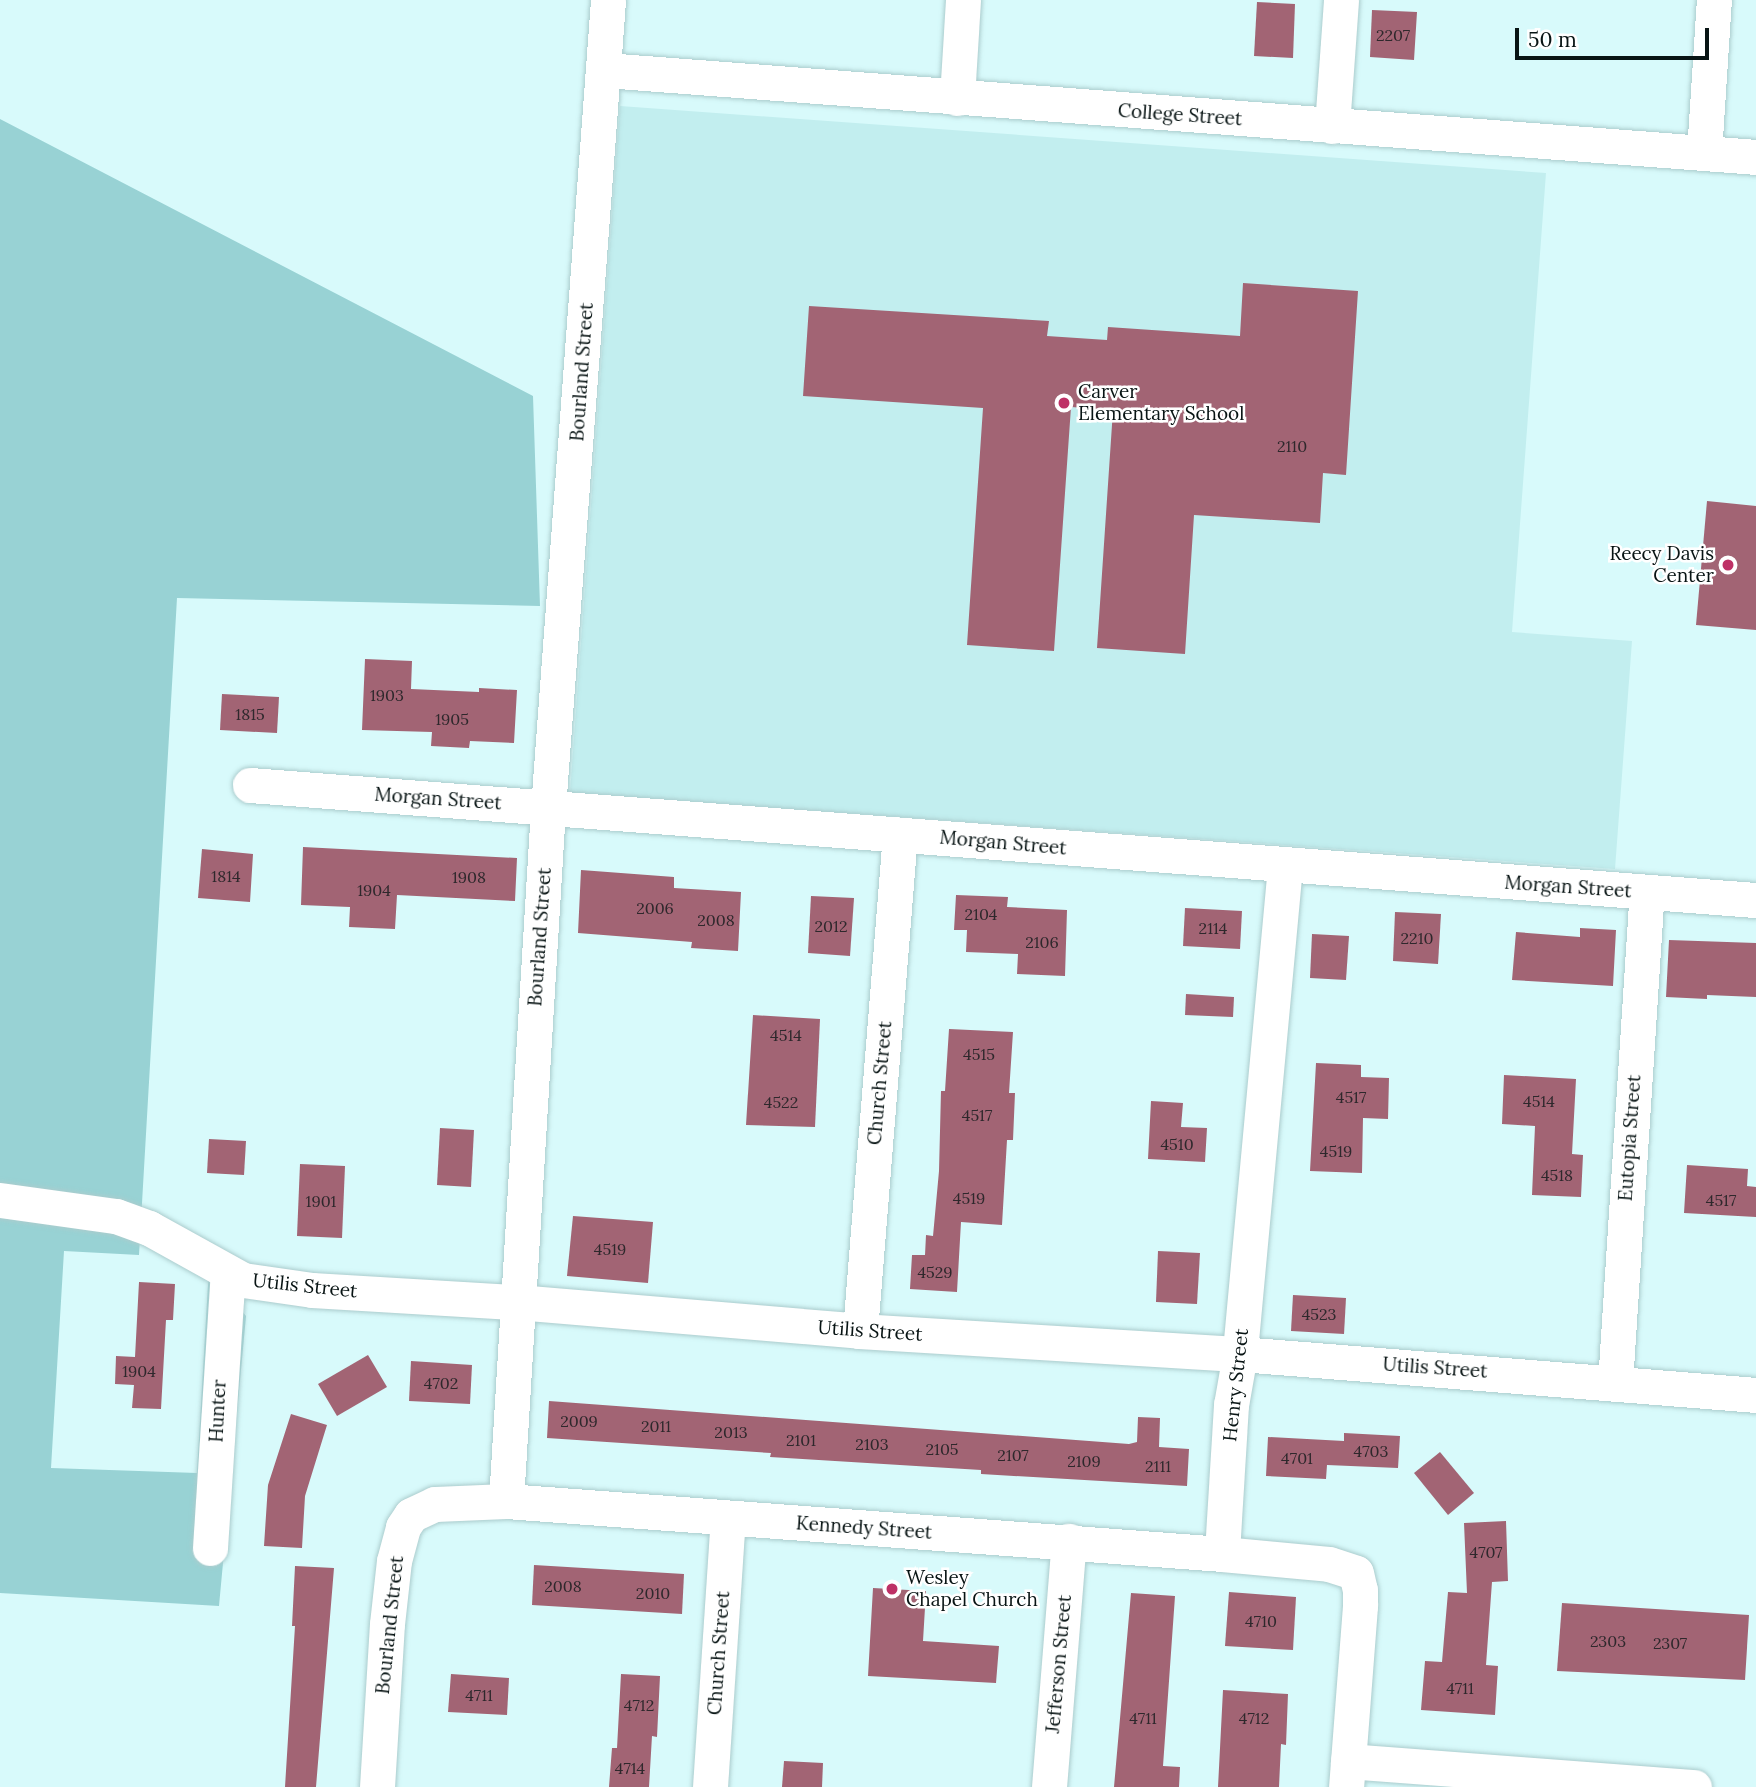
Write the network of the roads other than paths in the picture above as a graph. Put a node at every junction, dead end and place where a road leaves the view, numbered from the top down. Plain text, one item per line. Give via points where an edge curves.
1 (608, 0) edge
2 (963, 0) edge
3 (1341, 0) edge
4 (1714, 0) edge
5 (605, 70) junction
6 (957, 98) junction
7 (1332, 126) junction
8 (1704, 153) junction
9 (1756, 157) edge
10 (250, 785) dead end
11 (548, 808) junction
12 (900, 835) junction
13 (1285, 866) junction
14 (1647, 892) junction
15 (1756, 900) edge
16 (0, 1200) edge
17 (228, 1273) junction
18 (517, 1302) junction
19 (860, 1331) junction
20 (1240, 1354) junction
21 (1615, 1383) junction
22 (1756, 1395) edge
23 (506, 1501) junction
24 (729, 1519) junction
25 (1069, 1541) junction
26 (210, 1548) dead end
27 (1222, 1554) junction
28 (1347, 1774) edge
29 (377, 1787) edge
30 (710, 1787) edge
31 (1049, 1787) edge
32 (1694, 1787) edge

1 - 5 street, Bourland Street
2 - 6 street
3 - 7 street
4 - 8 street
5 - 6 street, College Street
5 - 11 street, Bourland Street
6 - 7 street, College Street
7 - 8 street, College Street
8 - 9 street, College Street
10 - 11 street, Morgan Street
11 - 12 street, Morgan Street
11 - 18 street, Bourland Street
12 - 13 street, Morgan Street
12 - 19 street, Church Street
13 - 14 street, Morgan Street
13 - 20 street, Henry Street
14 - 15 street, Morgan Street
14 - 21 street, Eutopia Street
16 - 17 street, Utilis Street via 116,1216 174,1240
17 - 18 street, Utilis Street via 243,1280 312,1290
17 - 26 street, Hunter
18 - 19 street, Utilis Street
18 - 23 street, Bourland Street
19 - 20 street, Utilis Street
20 - 21 street, Utilis Street
20 - 27 street, Henry Street via 1231,1405
21 - 22 street, Utilis Street
23 - 24 street, Kennedy Street
23 - 29 street, Bourland Street via 435,1504 411,1515 403,1527 387,1624
24 - 25 street, Kennedy Street
24 - 30 street, Church Street
25 - 27 street, Kennedy Street
25 - 31 street, Jefferson Street
27 - 28 street via 1329,1564 1356,1573 1360,1606
28 - 32 street

